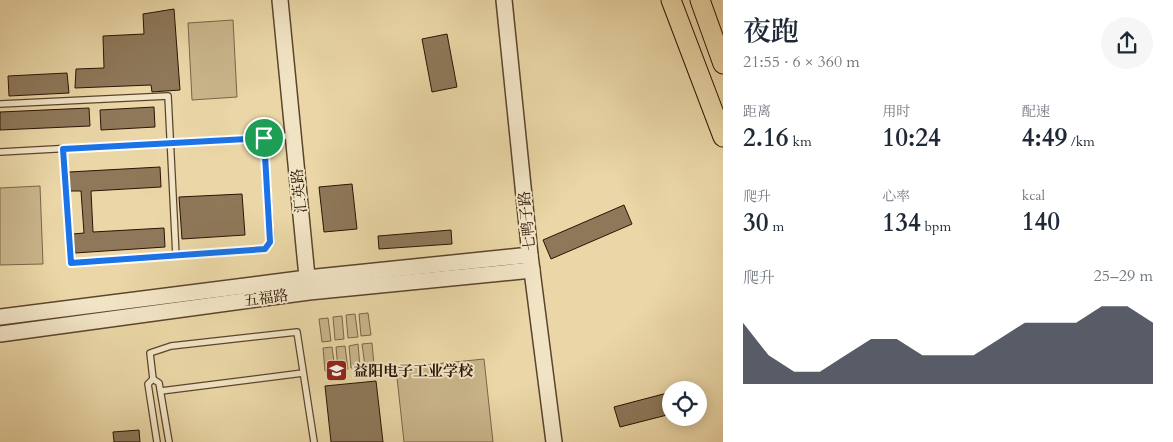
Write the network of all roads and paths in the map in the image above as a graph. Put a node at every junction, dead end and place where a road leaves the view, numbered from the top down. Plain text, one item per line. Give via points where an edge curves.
1 (280, 0) edge
2 (504, 0) edge
3 (671, 0) edge
4 (700, 0) edge
5 (723, 64) edge
6 (0, 104) edge
7 (293, 136) junction
8 (723, 137) edge
9 (264, 138) junction
10 (171, 143) junction
11 (63, 149) junction
12 (0, 152) edge
13 (530, 255) junction
14 (176, 256) junction
15 (532, 270) junction
16 (308, 285) junction
17 (0, 317) edge
18 (0, 334) edge
19 (304, 373) junction
20 (153, 379) junction
21 (161, 391) junction
22 (157, 442) edge
23 (169, 442) edge
24 (314, 442) edge
25 (554, 442) edge

1 - 7 street, 汇英路
2 - 13 street, 七鸭子路
3 - 8 main road
4 - 5 main road
6 - 10 lane via 168,96
7 - 9 lane
7 - 16 street, 汇英路
9 - 10 lane
9 - 14 lane via 270,242 265,249
10 - 11 lane
10 - 14 lane
11 - 12 lane
11 - 14 lane via 71,263
13 - 15 street, 七鸭子路
13 - 16 street
15 - 16 street, 五福路
15 - 25 street, 七鸭子路
16 - 17 street
16 - 18 street, 五福路
19 - 20 lane via 297,332 171,346 150,353
19 - 21 lane
19 - 24 lane
20 - 21 lane
20 - 22 lane via 148,384
21 - 23 lane

